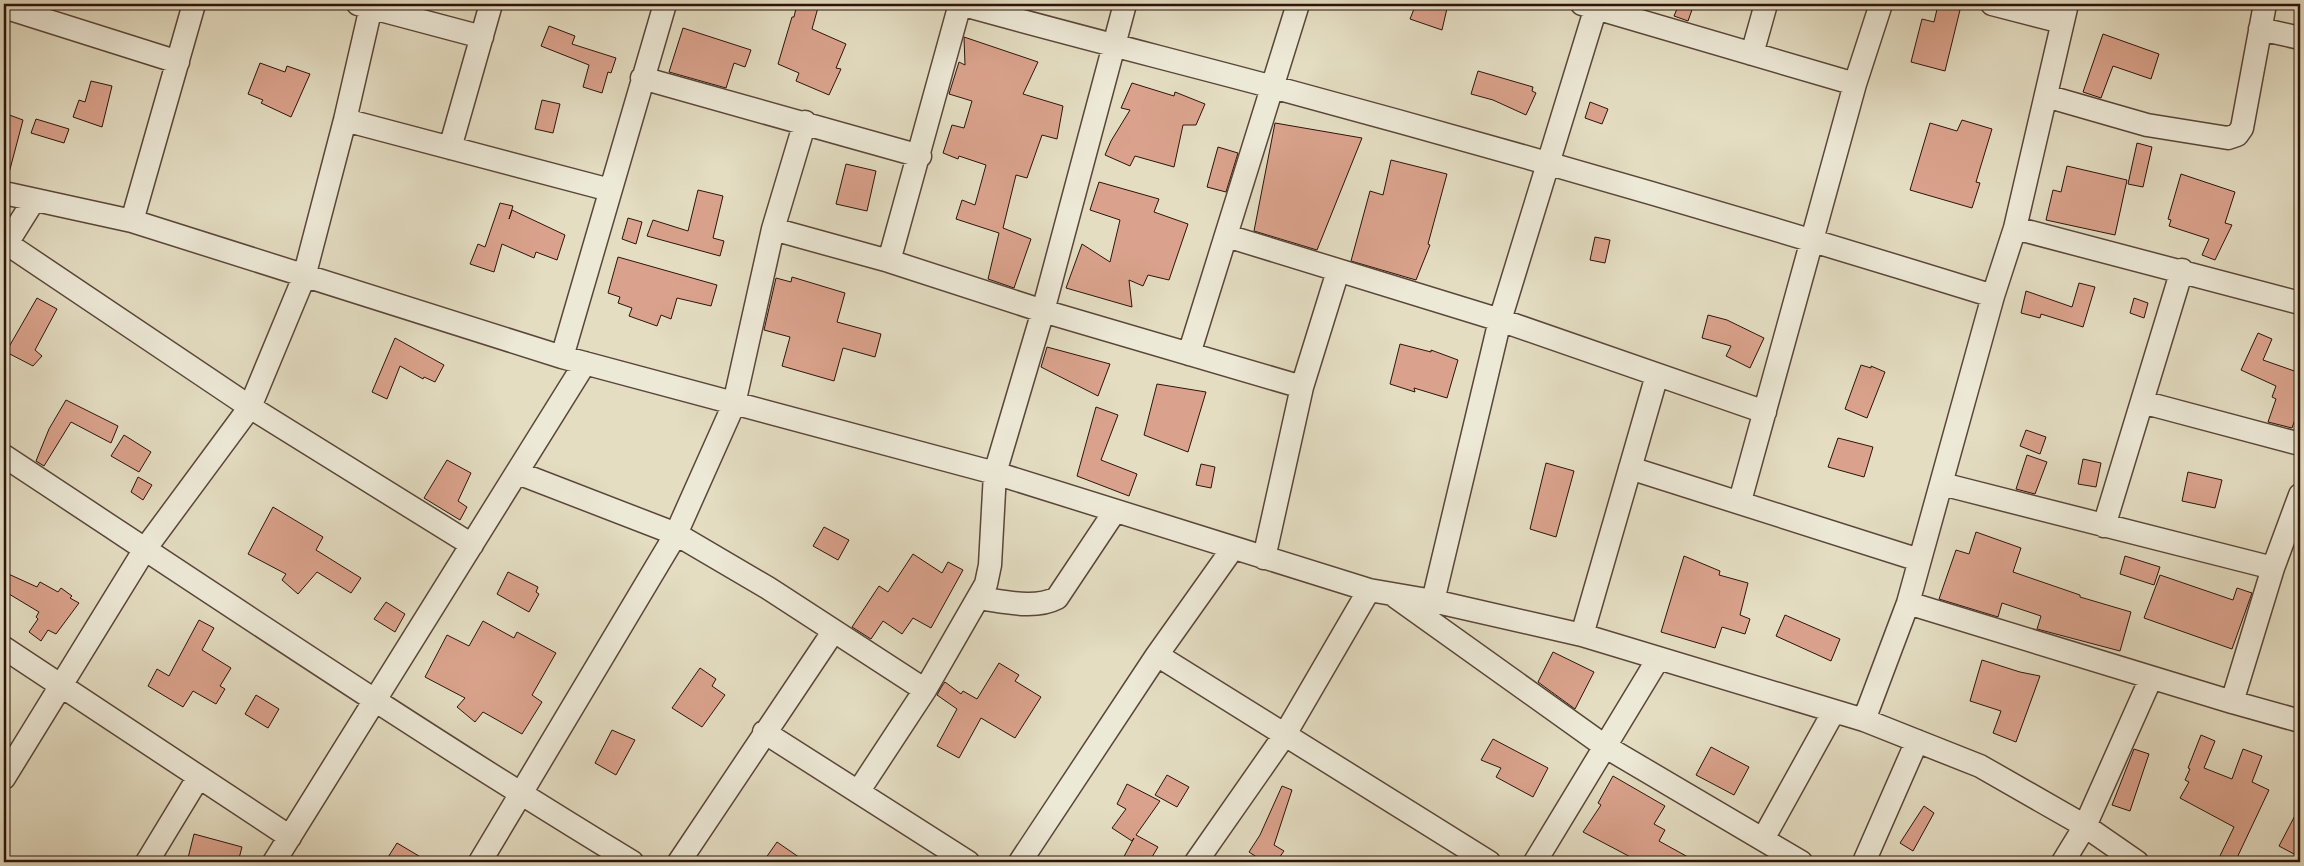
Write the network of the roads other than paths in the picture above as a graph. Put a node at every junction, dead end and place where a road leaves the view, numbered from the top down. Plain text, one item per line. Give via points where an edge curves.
1 (194, 4) edge
2 (491, 4) edge
3 (665, 4) edge
4 (960, 4) edge
5 (1125, 4) edge
6 (1298, 4) edge
7 (1766, 4) edge
8 (1881, 4) edge
9 (1992, 4) edge
10 (2265, 4) edge
11 (1591, 5) edge
12 (364, 6) edge
13 (16, 8) edge
14 (2065, 13) edge
15 (2260, 29) junction
16 (482, 36) junction
17 (2300, 38) edge
18 (1113, 46) junction
19 (1752, 54) junction
20 (178, 62) junction
21 (642, 78) junction
22 (1856, 84) junction
23 (1272, 87) junction
24 (2046, 96) junction
25 (345, 120) junction
26 (805, 122) junction
27 (450, 148) junction
28 (920, 156) junction
29 (1546, 164) junction
30 (610, 190) junction
31 (4, 193) edge
32 (34, 200) junction
33 (132, 221) junction
34 (2015, 228) junction
35 (773, 229) junction
36 (1227, 236) junction
37 (1813, 240) junction
38 (5, 245) edge
39 (889, 261) junction
40 (2182, 270) junction
41 (1338, 271) junction
42 (304, 277) junction
43 (1994, 296) junction
44 (2300, 303) edge
45 (1043, 311) junction
46 (1500, 320) junction
47 (1189, 354) junction
48 (562, 357) junction
49 (585, 363) junction
50 (1657, 375) junction
51 (1302, 387) junction
52 (2142, 402) junction
53 (734, 404) junction
54 (250, 407) junction
55 (1765, 412) junction
56 (2300, 444) edge
57 (4, 456) edge
58 (1630, 468) junction
59 (518, 473) junction
60 (995, 473) junction
61 (1942, 484) junction
62 (2300, 495) edge
63 (1740, 501) junction
64 (1115, 511) junction
65 (2104, 526) junction
66 (676, 534) junction
67 (472, 545) junction
68 (1233, 548) junction
69 (145, 549) junction
70 (1264, 558) junction
71 (1920, 560) junction
72 (2273, 568) junction
73 (1370, 590) junction
74 (1392, 593) junction
75 (978, 598) junction
76 (1433, 600) junction
77 (1908, 603) junction
78 (833, 632) junction
79 (1582, 635) junction
80 (4, 648) edge
81 (1157, 654) junction
82 (1658, 658) junction
83 (2152, 678) junction
84 (61, 685) junction
85 (925, 690) junction
86 (374, 700) junction
87 (2232, 702) junction
88 (1834, 711) junction
89 (1864, 720) junction
90 (2300, 721) edge
91 (764, 732) junction
92 (1284, 736) junction
93 (1917, 741) junction
94 (1606, 747) junction
95 (4, 778) edge
96 (198, 778) junction
97 (858, 792) junction
98 (521, 795) junction
99 (2084, 826) junction
100 (290, 837) junction
101 (1763, 840) junction
102 (146, 862) edge
103 (274, 862) edge
104 (480, 862) edge
105 (632, 862) edge
106 (679, 862) edge
107 (968, 862) edge
108 (1020, 862) edge
109 (1196, 862) edge
110 (1489, 862) edge
111 (1535, 862) edge
112 (1801, 862) edge
113 (1864, 862) edge
114 (2063, 862) edge
115 (2137, 862) edge

1 - 20 street
2 - 16 street
3 - 21 street
4 - 18 street
4 - 28 street
5 - 18 street
6 - 23 street
7 - 19 street
8 - 22 street
9 - 14 street
10 - 15 street
11 - 19 street
11 - 29 street
12 - 16 street
12 - 25 street
13 - 20 street
14 - 24 street
15 - 17 street
15 - 24 street via 2242,128 2228,138 2147,125
16 - 27 street
18 - 23 street
18 - 45 street
19 - 22 street
20 - 33 street
21 - 26 street
21 - 30 street
22 - 37 street
23 - 29 street
23 - 36 street
24 - 34 street
25 - 27 street
25 - 42 street
26 - 28 street
26 - 35 street
27 - 30 street
28 - 39 street
29 - 37 street
29 - 46 street
30 - 48 street
31 - 32 street
32 - 33 street
32 - 38 street
33 - 42 street
34 - 40 street
34 - 43 street
35 - 39 street
35 - 53 street
36 - 41 street
36 - 47 street
37 - 43 street
37 - 55 street
38 - 54 street
39 - 45 street
40 - 44 street
40 - 52 street
41 - 46 street
41 - 51 street
42 - 48 street
42 - 54 street
43 - 61 street
45 - 47 street
45 - 60 street
46 - 50 street
46 - 76 street
47 - 51 street
48 - 49 street
49 - 53 street
49 - 59 street
50 - 55 street
50 - 58 street
51 - 70 street
52 - 56 street
52 - 65 street
53 - 60 street
53 - 66 street
54 - 67 street
54 - 69 street
55 - 63 street
57 - 69 street
58 - 63 street
58 - 79 street
59 - 66 street
59 - 67 street
60 - 64 street
60 - 75 street via 990,565 986,584
61 - 65 street
61 - 71 street
62 - 72 street
63 - 71 street
64 - 68 street
64 - 75 street via 1057,598 1035,604
65 - 72 street
66 - 78 street via 768,588
66 - 98 street
67 - 86 street
68 - 70 street
68 - 81 street
69 - 84 street
69 - 86 street
70 - 73 street
71 - 77 street
72 - 87 street
73 - 74 street
73 - 92 street
74 - 76 street
74 - 94 street
75 - 85 street
76 - 79 street
77 - 83 street
77 - 89 street
78 - 85 street
78 - 91 street
79 - 82 street
80 - 84 street
81 - 92 street
81 - 108 street
82 - 88 street
82 - 94 street
83 - 87 street
83 - 99 street
84 - 95 street
84 - 96 street
85 - 97 street
86 - 98 street
86 - 100 street
87 - 90 street
88 - 89 street
88 - 101 street
89 - 93 street
91 - 97 street
91 - 106 street
92 - 109 street
92 - 110 street
93 - 99 street via 1980,766
93 - 113 street
94 - 101 street
94 - 111 street
96 - 100 street
96 - 102 street
97 - 107 street
98 - 104 street
98 - 105 street
99 - 114 street
99 - 115 street
100 - 103 street
101 - 112 street

